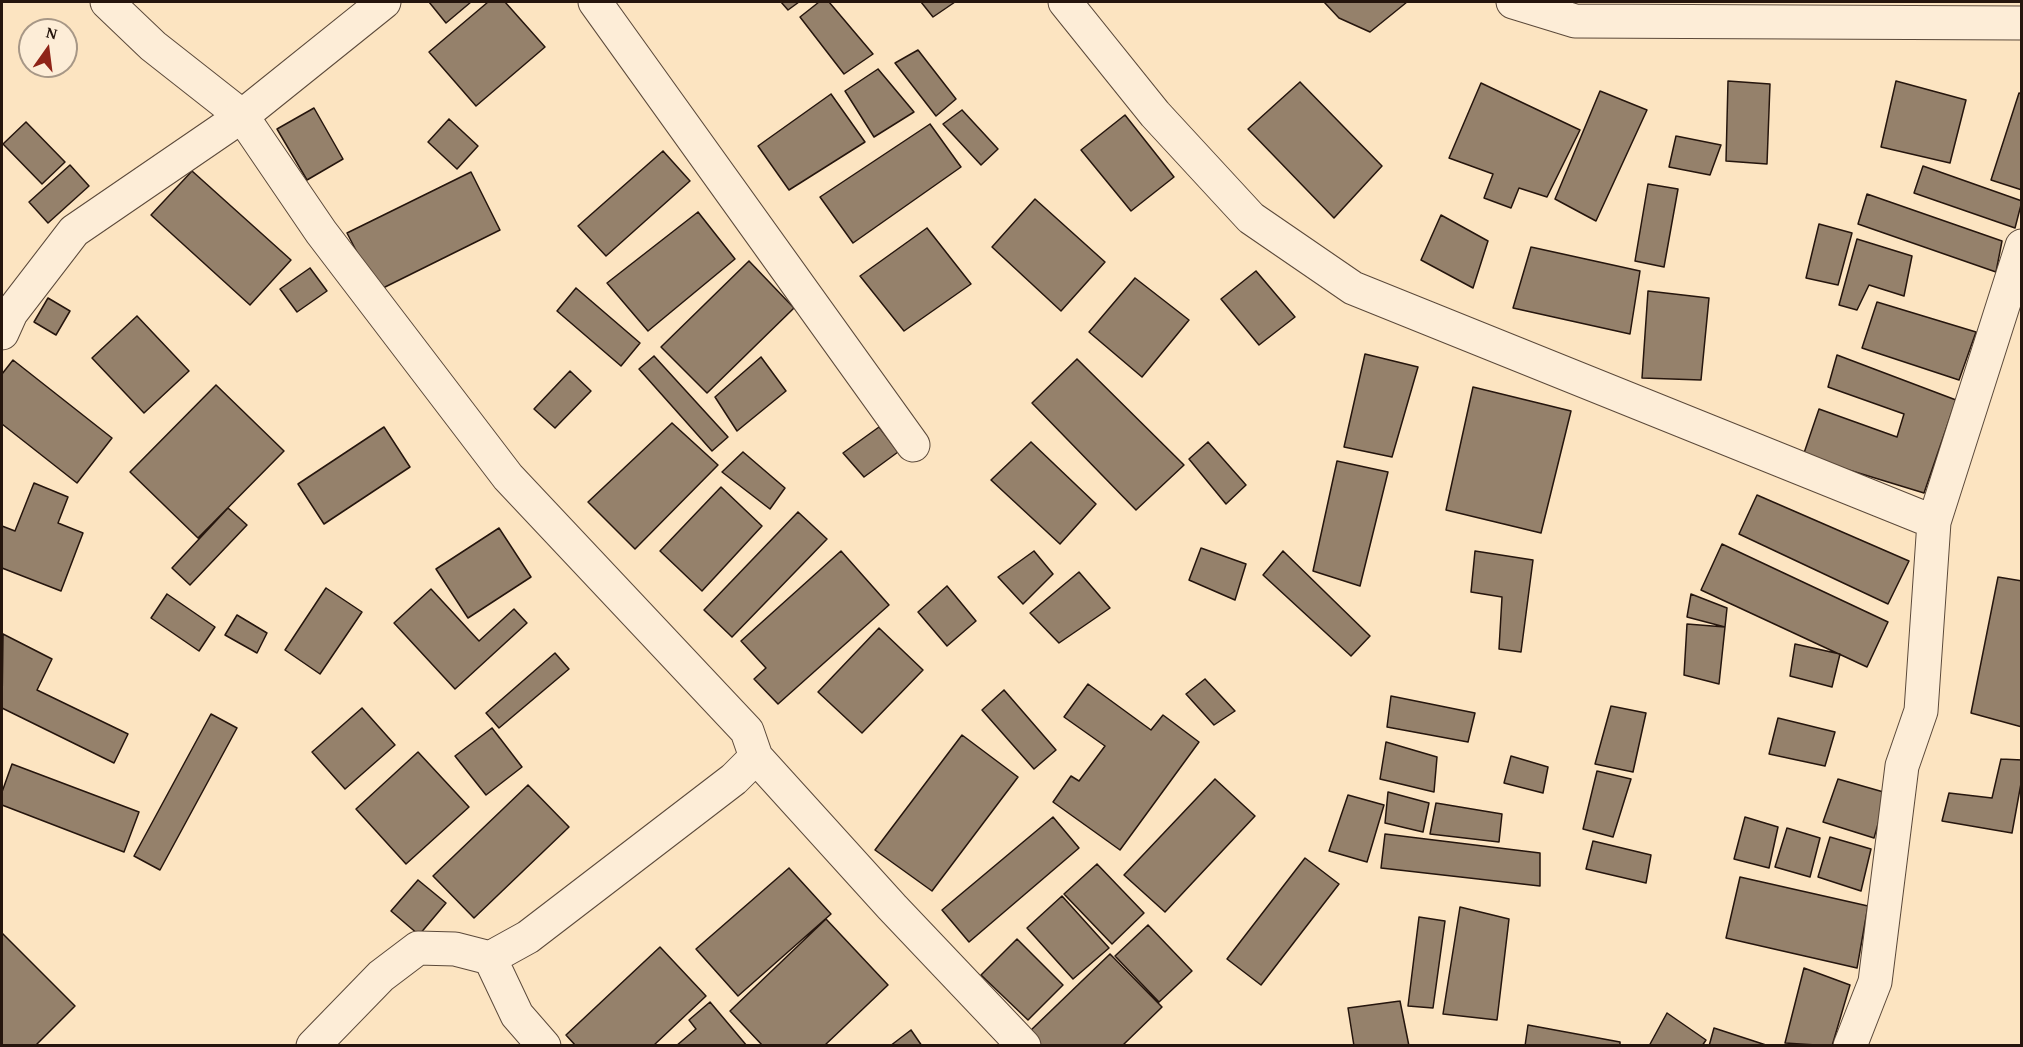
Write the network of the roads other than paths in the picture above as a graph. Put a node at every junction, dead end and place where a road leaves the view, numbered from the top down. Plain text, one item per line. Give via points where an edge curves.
1 (107, 2) edge
2 (384, 2) edge
3 (596, 2) edge
4 (1065, 2) edge
5 (1513, 2) edge
6 (2022, 23) edge
7 (242, 116) junction
8 (2022, 246) edge
9 (2, 333) edge
10 (913, 445) dead end
11 (1934, 522) junction
12 (756, 757) junction
13 (490, 958) junction
14 (313, 1046) edge
15 (544, 1046) edge
16 (1024, 1046) edge
17 (1850, 1046) edge

1 - 7 street via 153,46
2 - 7 street
3 - 10 street
4 - 11 street via 1155,114 1251,218 1353,288
5 - 6 street via 1575,21
7 - 9 street via 74,231 11,313
7 - 12 street via 321,232 508,477 747,731
8 - 11 street
11 - 17 street via 1921,711 1902,766 1875,982
12 - 13 street via 734,779 528,937
12 - 16 street
13 - 14 street via 455,949 418,948 381,976
13 - 15 street via 517,1015

